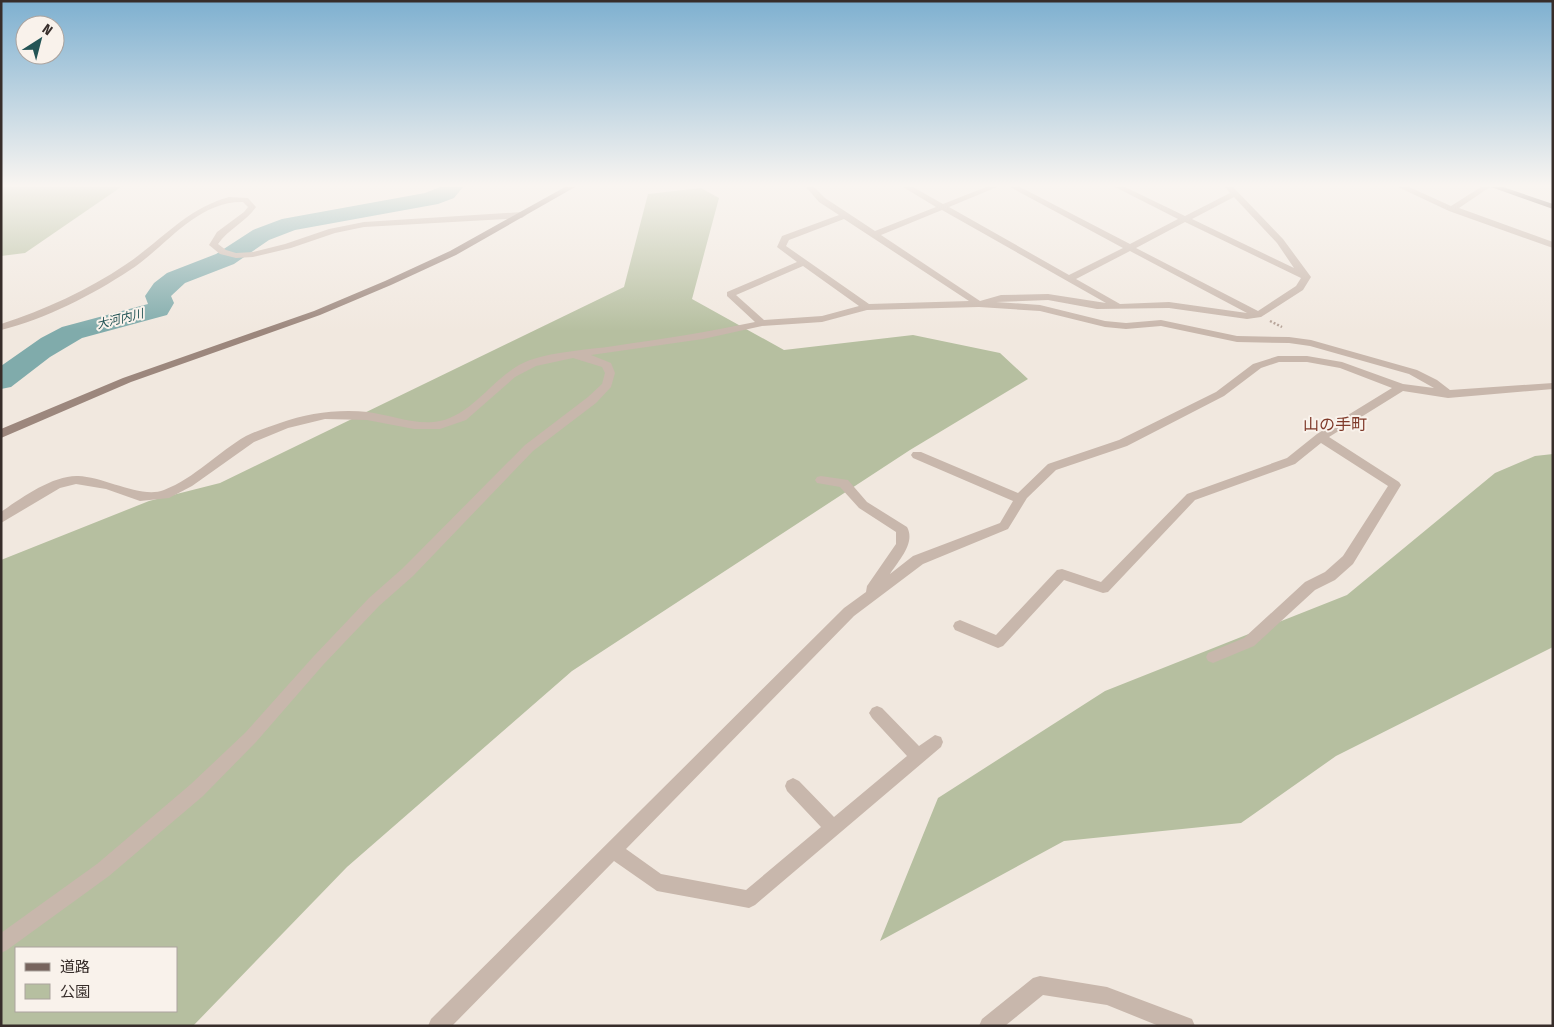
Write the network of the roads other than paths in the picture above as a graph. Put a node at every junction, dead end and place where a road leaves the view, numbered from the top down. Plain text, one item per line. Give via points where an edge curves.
1 (171, 235) edge
2 (219, 235) edge
3 (322, 235) edge
4 (486, 235) edge
5 (793, 235) edge
6 (876, 235) edge
7 (992, 235) edge
8 (1105, 235) edge
9 (1155, 235) edge
10 (1218, 235) edge
11 (1274, 235) edge
12 (1525, 235) edge
13 (1553, 245) edge
14 (1130, 248) junction
15 (803, 263) junction
16 (1306, 278) junction
17 (1069, 279) junction
18 (979, 304) junction
19 (1119, 307) junction
20 (867, 308) junction
21 (1258, 315) junction
22 (762, 323) junction
23 (1, 327) edge
24 (565, 356) junction
25 (1553, 386) edge
26 (1401, 387) junction
27 (1448, 394) junction
28 (1, 434) edge
29 (1321, 437) junction
30 (917, 455) dead end
31 (821, 480) dead end
32 (1021, 499) junction
33 (1, 518) edge
34 (867, 598) junction
35 (960, 626) dead end
36 (1213, 658) dead end
37 (877, 713) dead end
38 (935, 742) dead end
39 (918, 756) junction
40 (793, 786) dead end
41 (833, 828) junction
42 (613, 850) junction
43 (1, 944) edge
44 (438, 1026) edge
45 (990, 1026) edge
46 (1185, 1026) edge

1 - 23 street via 127,269
2 - 3 street via 213,245 217,251 228,255 267,253
4 - 28 street via 388,283 127,380
5 - 15 street via 785,238 781,247
6 - 18 street
7 - 17 street
8 - 14 street
9 - 14 street
10 - 16 street
11 - 16 street
12 - 13 street
14 - 17 street
14 - 21 street
15 - 20 street
15 - 22 street via 730,294
16 - 21 street via 1300,288
17 - 19 street
18 - 19 street via 1024,296
18 - 20 street
18 - 27 street via 1040,308 1105,324 1161,323 1237,339 1311,343 1412,372
19 - 21 street via 1169,304 1225,314
20 - 22 street via 822,318
22 - 24 street via 702,336
24 - 33 street via 533,363 511,375 462,417 440,425 414,426 367,416 324,415 285,425 250,439 188,483 165,495 140,497 106,485 76,480 56,484
24 - 43 street via 593,359 607,365 610,373 607,384 592,400 529,448 374,602 251,737 197,790 104,870
25 - 27 street
26 - 27 street
26 - 29 street
26 - 32 street via 1342,365 1278,359 1257,366 1220,394 1123,443 1052,467
29 - 35 street via 1291,461 1191,497 1103,588 1062,574 998,642
29 - 36 street via 1395,485 1348,560 1330,576 1310,586 1249,642
30 - 32 street
31 - 34 street via 844,483 863,504 903,530 902,544
32 - 34 street via 1004,526 918,560
34 - 42 street via 849,612
37 - 39 street
38 - 39 street
39 - 41 street
40 - 41 street
41 - 42 street via 749,899 657,882
42 - 44 street
45 - 46 street via 1040,985 1107,996

